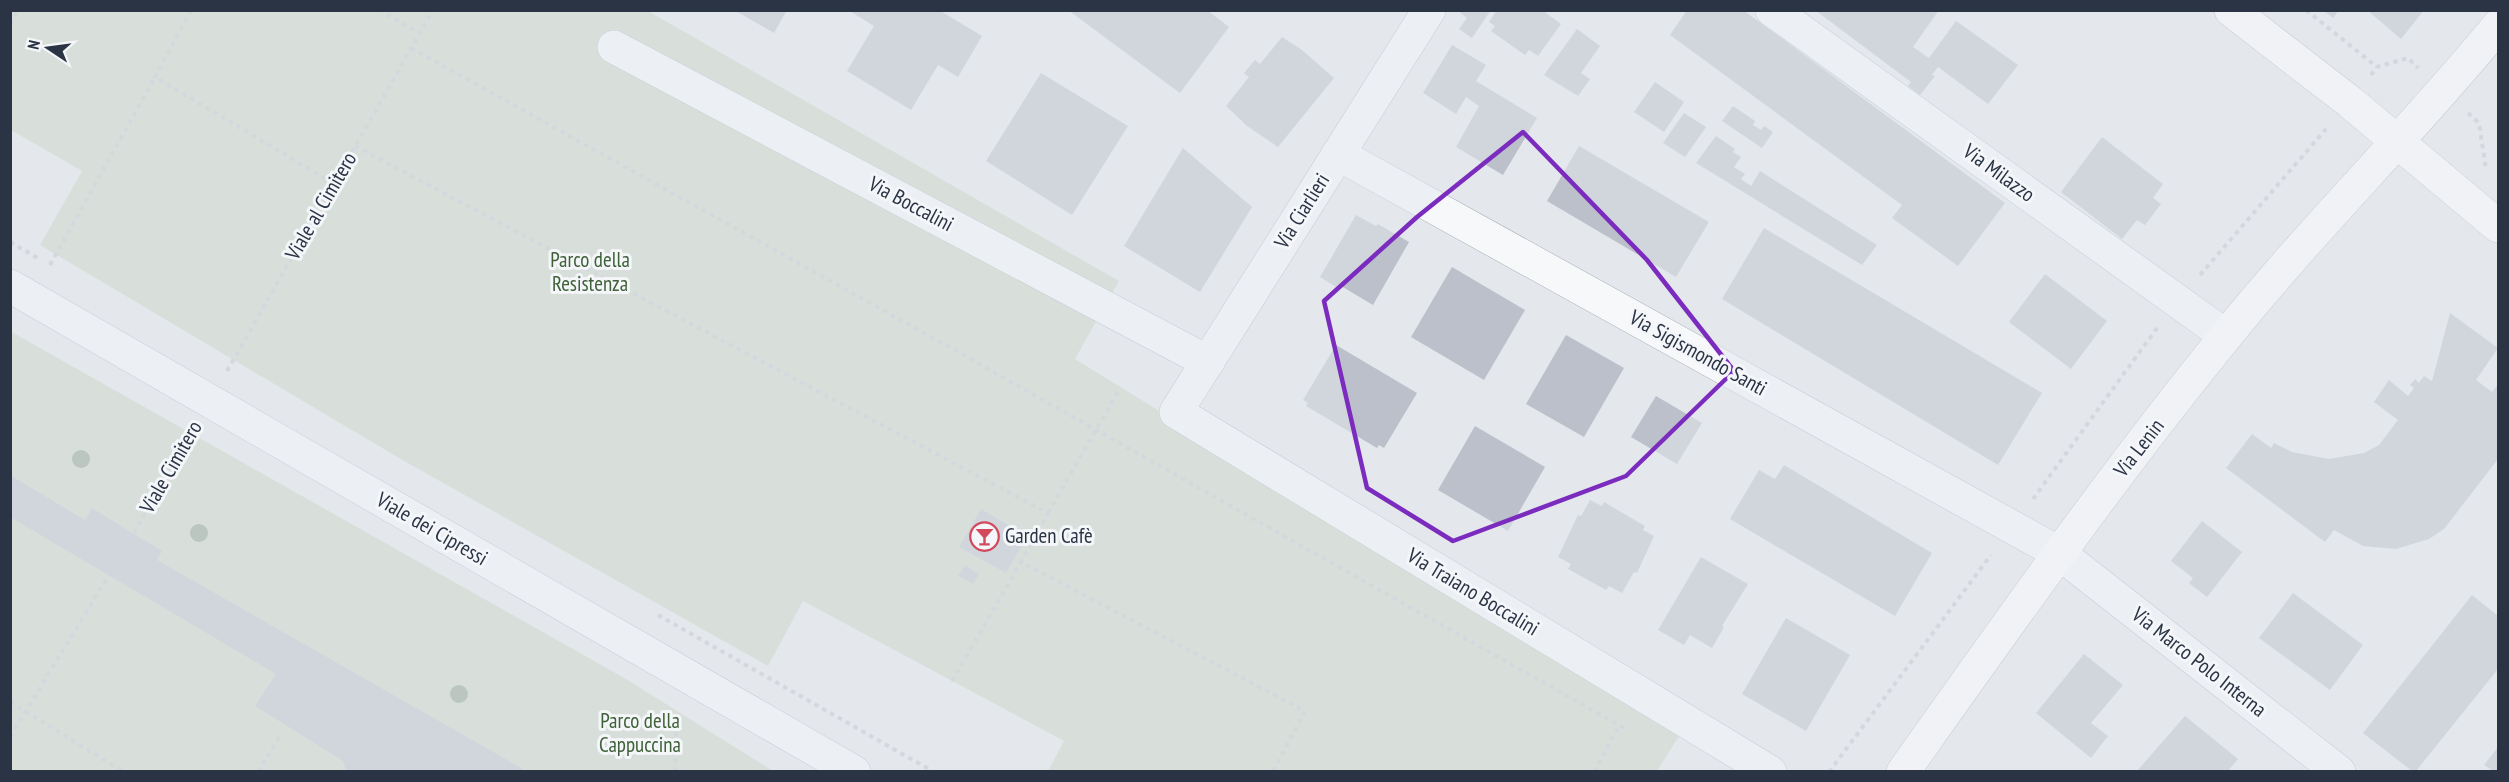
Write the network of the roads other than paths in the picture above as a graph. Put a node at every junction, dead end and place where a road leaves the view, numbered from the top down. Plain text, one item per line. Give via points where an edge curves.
1 (1429, 10) edge
2 (1772, 10) edge
3 (2231, 10) edge
4 (2499, 26) edge
5 (614, 47) dead end
6 (2396, 142) junction
7 (1338, 154) junction
8 (2499, 226) edge
9 (10, 286) edge
10 (2226, 336) junction
11 (1208, 362) junction
12 (1176, 412) joint
13 (2059, 553) junction
14 (854, 771) edge
15 (1770, 771) edge
16 (1903, 771) edge
17 (2338, 771) edge

1 - 7 street, Via Ciarlieri
2 - 10 street, Via Milazzo
3 - 6 street
4 - 6 street, Via Lenin
5 - 11 street, Via Boccalini
6 - 8 street
6 - 10 street, Via Lenin via 2304,242
7 - 11 street, Via Ciarlieri
7 - 13 street, Via Sigismondo Santi
9 - 14 street, Viale dei Cipressi
10 - 13 street, Via Lenin
11 - 12 street, Via Ciarlieri
12 - 15 street, Via Traiano Boccalini
13 - 16 street, Via Lenin
13 - 17 street, Via Marco Polo Interna

